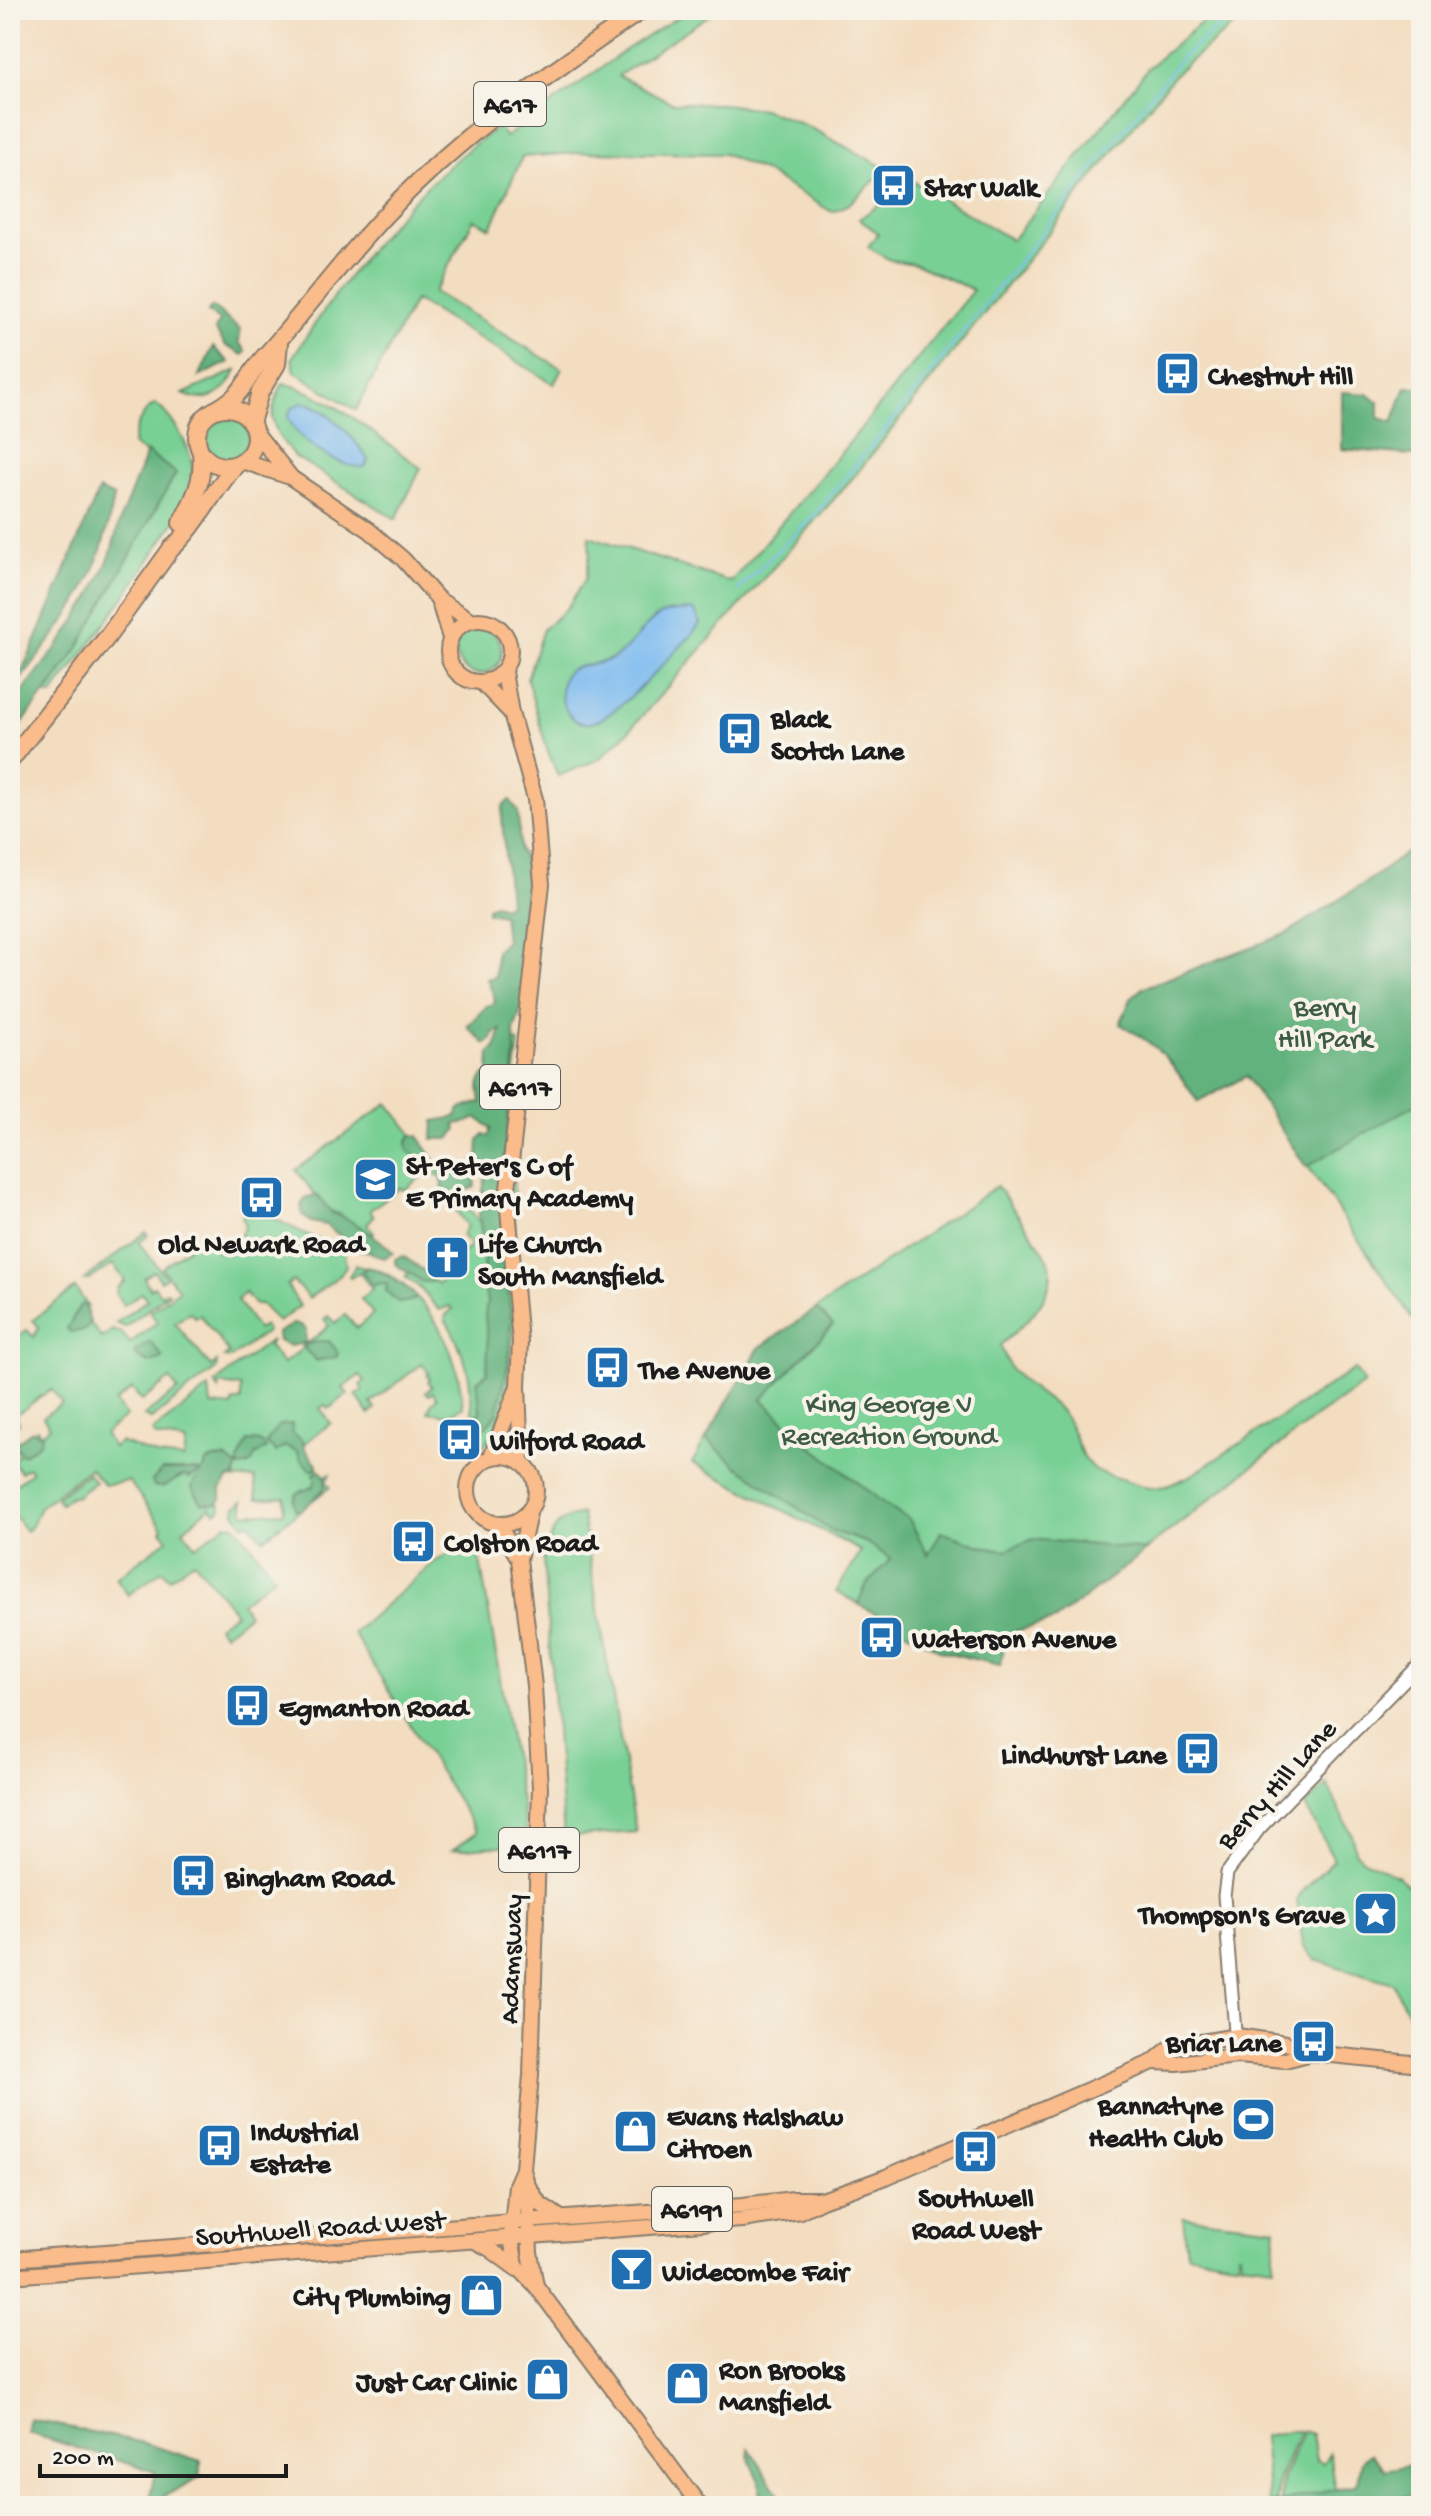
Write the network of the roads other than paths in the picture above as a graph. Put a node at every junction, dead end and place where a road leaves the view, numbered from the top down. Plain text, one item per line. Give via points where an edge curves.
1 (642, 10) edge
2 (279, 343) junction
3 (217, 409) junction
4 (252, 426) junction
5 (201, 453) junction
6 (239, 463) junction
7 (290, 477) junction
8 (171, 549) junction
9 (438, 599) junction
10 (472, 621) junction
11 (450, 638) junction
12 (504, 672) junction
13 (482, 683) junction
14 (511, 713) junction
15 (10, 761) edge
16 (518, 1386) junction
17 (491, 1457) junction
18 (521, 1461) junction
19 (530, 1509) junction
20 (498, 1524) junction
21 (519, 1559) junction
22 (1421, 1663) edge
23 (1237, 2036) junction
24 (1312, 2053) junction
25 (1237, 2056) junction
26 (1153, 2062) junction
27 (1421, 2064) edge
28 (525, 2177) junction
29 (822, 2200) junction
30 (561, 2218) junction
31 (520, 2229) junction
32 (474, 2241) junction
33 (10, 2259) edge
34 (521, 2272) junction
35 (10, 2276) edge
36 (536, 2286) junction
37 (700, 2506) edge

1 - 2 highway, A617 via 487,121 415,185 331,274
2 - 3 highway, A617 via 235,399
2 - 4 highway, A617 via 277,364 255,402
3 - 4 highway via 241,413
3 - 5 highway via 199,426
4 - 6 highway via 253,447
4 - 7 main road, A6117
5 - 6 highway via 216,465
5 - 8 highway via 199,489
6 - 7 main road, A6117
6 - 8 highway
7 - 9 main road, A6117 via 369,530
8 - 15 highway
9 - 10 main road, A6117
9 - 11 main road, A6117
10 - 11 main road
10 - 12 main road, A6117 via 492,622 509,640
11 - 13 main road, A6117 via 448,655 454,670
12 - 13 main road
12 - 14 main road, A6117
13 - 14 main road, A6117
14 - 16 main road, A6117 via 535,799 542,884 507,1198 520,1342
16 - 17 main road, A6117
16 - 18 main road, A6117
17 - 18 main road
17 - 20 main road, A6117 via 476,1467 468,1496 477,1514
18 - 19 main road, A6117 via 536,1485
19 - 20 main road via 516,1521
19 - 21 main road, Adamsway / A6117
20 - 21 main road, Adamsway / A6117
21 - 28 main road, Adamsway / A6117 via 540,1788
22 - 23 street, Berry Hill Lane via 1259,1829 1227,1873 1224,1896
23 - 24 main road, Southwell Road West / A6191 via 1286,2043
23 - 25 street, Berry Hill Lane
23 - 26 main road, Southwell Road West / A6191 via 1171,2047
24 - 25 main road, Southwell Road West / A6191 via 1285,2060
24 - 27 main road, Southwell Road West / A6191
25 - 26 main road, Southwell Road West / A6191
26 - 29 main road, Southwell Road West / A6191
28 - 30 main road via 539,2203
28 - 31 main road, Adamsway / A6117 via 516,2185
29 - 30 main road, Southwell Road West / A6191
29 - 31 main road, Southwell Road West / A6191 via 800,2211 742,2220 609,2231
30 - 31 main road, Southwell Road West / A6191
31 - 32 main road, Southwell Road West / A6191
31 - 33 main road, Southwell Road West / A6191 via 419,2229
31 - 34 main road, A6117 via 514,2259
31 - 36 main road, A6117
32 - 34 main road
32 - 35 main road, Southwell Road West / A6191
34 - 36 main road, A6117
36 - 37 main road, A6117

